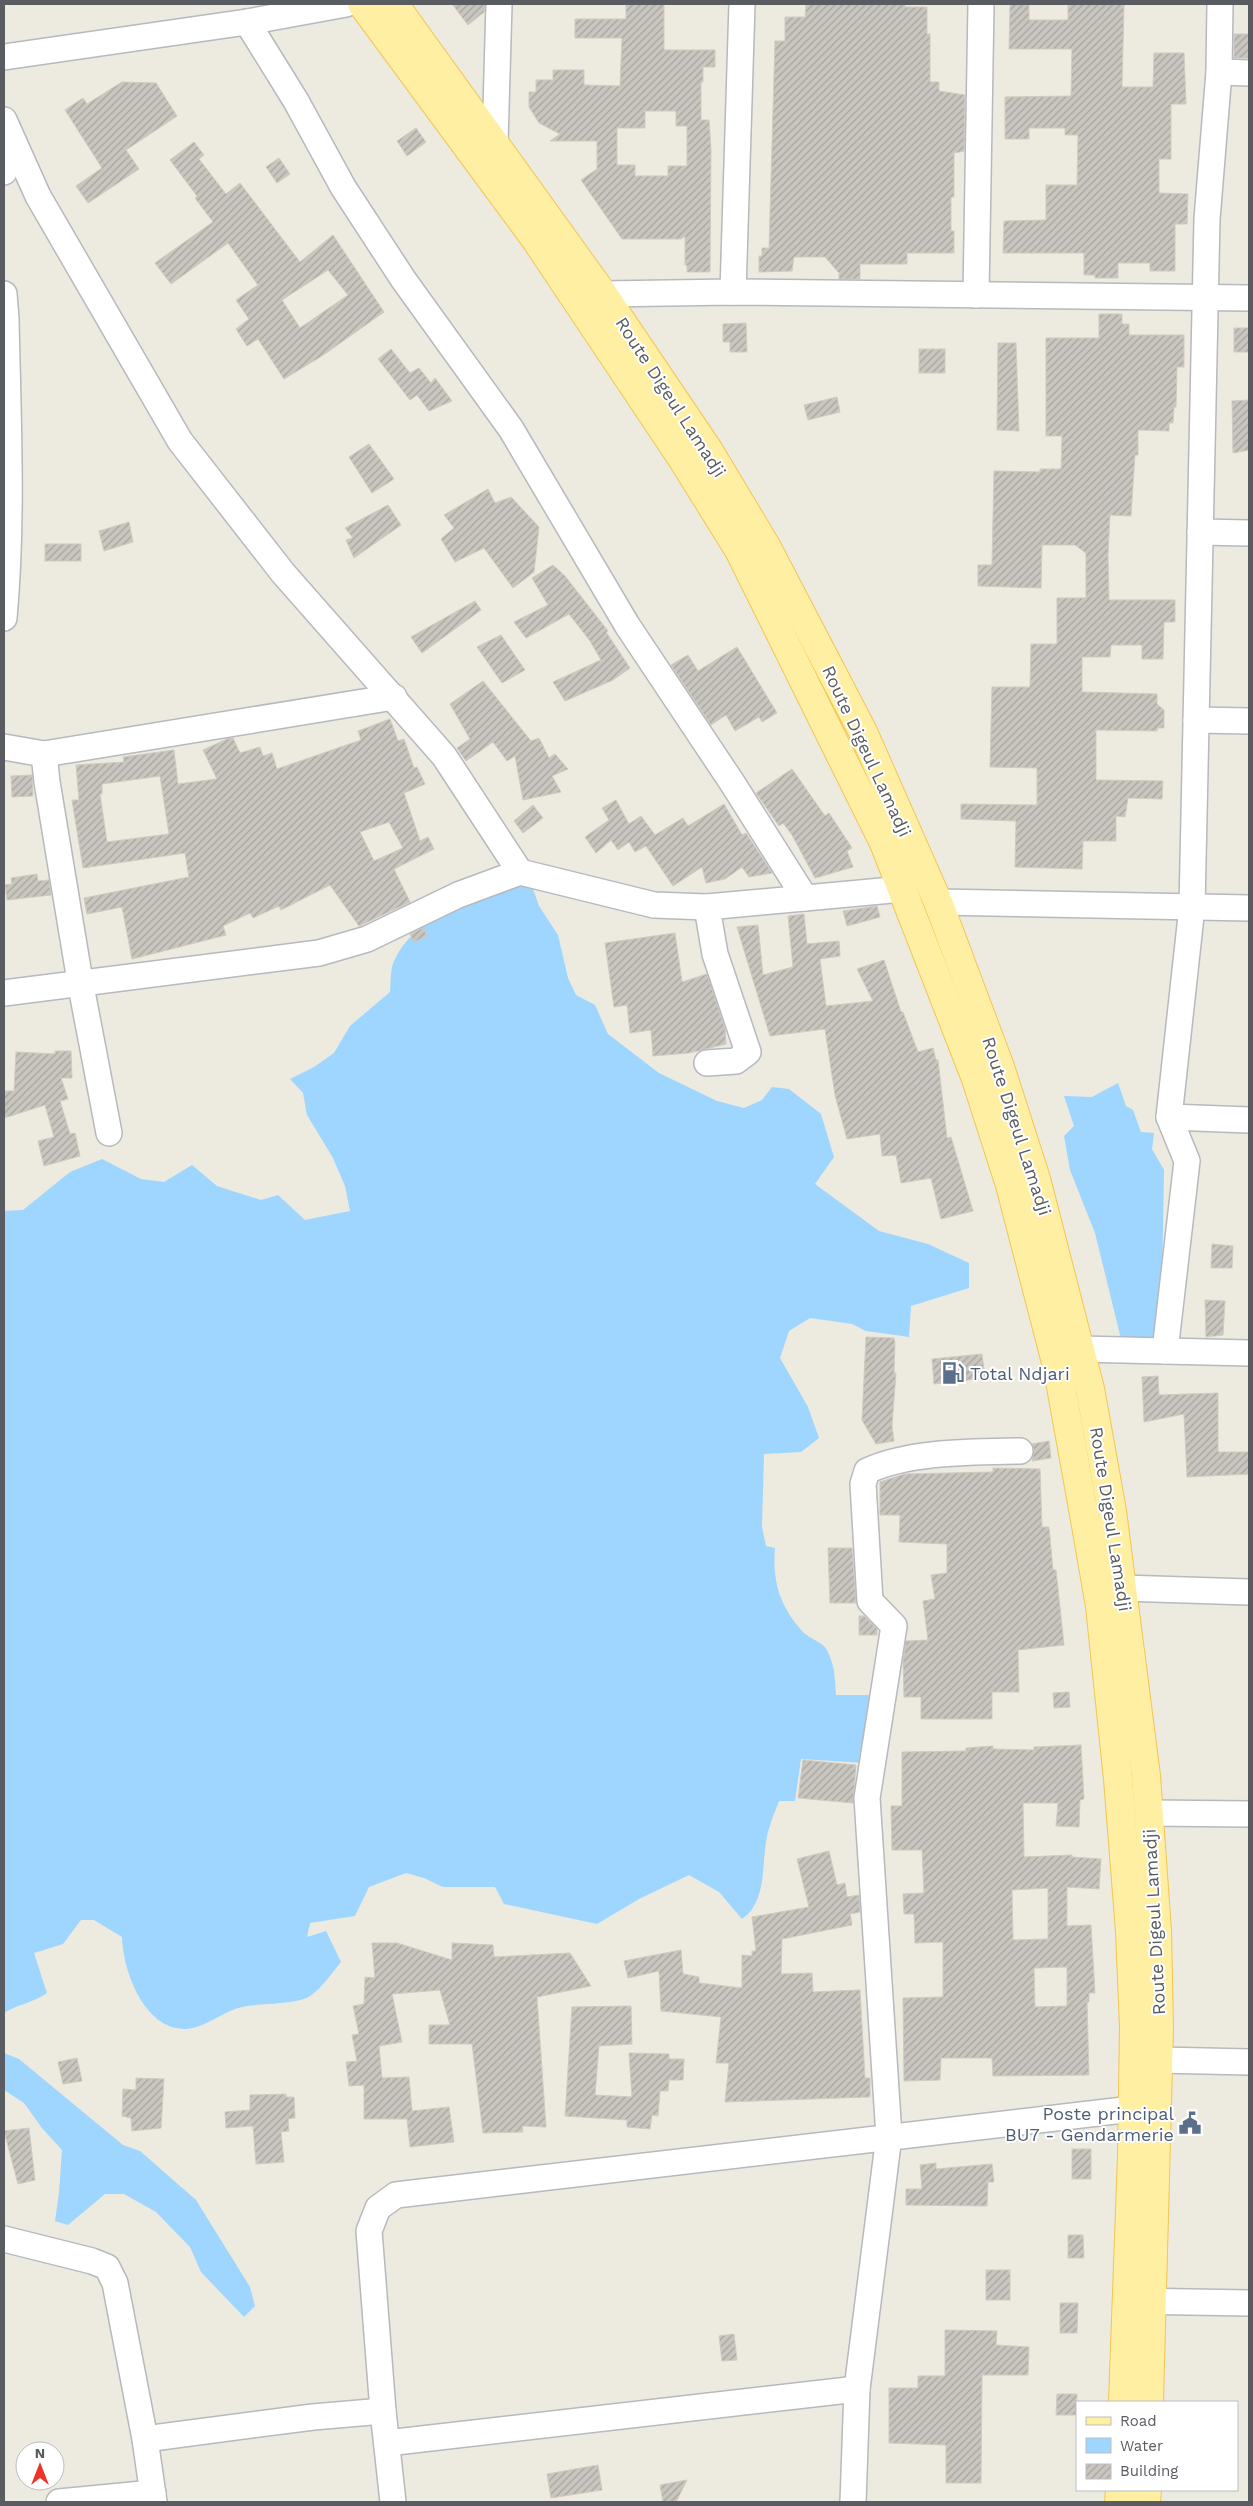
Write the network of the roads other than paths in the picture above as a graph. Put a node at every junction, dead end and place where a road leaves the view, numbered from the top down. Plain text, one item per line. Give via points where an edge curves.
1 (346, 4) edge
2 (362, 4) edge
3 (394, 4) edge
4 (500, 4) edge
5 (742, 4) edge
6 (981, 4) edge
7 (1220, 4) edge
8 (246, 22) junction
9 (4, 57) edge
10 (1220, 72) junction
11 (1249, 73) edge
12 (8, 131) edge
13 (495, 143) junction
14 (4, 172) edge
15 (733, 292) junction
16 (4, 294) edge
17 (603, 294) junction
18 (976, 295) junction
19 (1205, 297) junction
20 (1249, 298) edge
21 (1200, 532) junction
22 (1249, 533) edge
23 (4, 618) edge
24 (394, 697) junction
25 (1196, 720) junction
26 (1249, 721) edge
27 (4, 730) edge
28 (4, 747) edge
29 (44, 754) junction
30 (520, 872) junction
31 (903, 889) junction
32 (805, 898) junction
33 (938, 902) junction
34 (1192, 906) junction
35 (707, 907) junction
36 (1249, 908) edge
37 (80, 981) junction
38 (4, 992) edge
39 (707, 1063) dead end
40 (1169, 1117) junction
41 (1249, 1120) edge
42 (109, 1133) dead end
43 (1080, 1348) junction
44 (1165, 1351) junction
45 (1249, 1353) edge
46 (1020, 1451) dead end
47 (1122, 1588) junction
48 (1249, 1592) edge
49 (1148, 1813) junction
50 (1249, 1814) edge
51 (1159, 2060) junction
52 (1249, 2062) edge
53 (1132, 2110) junction
54 (889, 2136) junction
55 (4, 2239) edge
56 (1139, 2301) junction
57 (1249, 2303) edge
58 (857, 2389) junction
59 (1123, 2401) edge
60 (1149, 2401) edge
61 (383, 2411) junction
62 (146, 2439) junction
63 (387, 2443) junction
64 (153, 2497) edge
65 (59, 2502) edge
66 (393, 2502) edge
67 (853, 2502) edge

1 - 8 street
2 - 31 main road via 536,240 734,542 838,745
3 - 13 main road, Route Digeul Lamadji
4 - 13 street
5 - 15 street
6 - 18 street
7 - 10 street
8 - 9 street
8 - 32 street via 296,101 343,187 403,279 511,429 627,625 734,784
10 - 11 street
10 - 19 street via 1207,219
12 - 14 street
12 - 24 street via 38,196 180,442 283,573
13 - 17 main road, Route Digeul Lamadji
15 - 17 street
15 - 18 street
16 - 23 street via 9,489 9,564
17 - 33 main road, Route Digeul Lamadji via 709,451 766,546 863,732
18 - 19 street
19 - 20 street
19 - 21 street
21 - 22 street
21 - 25 street
24 - 29 street
24 - 30 street via 444,756
25 - 26 street
25 - 34 street
27 - 28 street
28 - 29 street
29 - 37 street
30 - 35 street via 654,905
30 - 37 street via 458,895 367,939 319,953
31 - 32 street
31 - 53 main road via 976,1079 1010,1185 1058,1370 1100,1606 1118,1779 1130,1931 1134,2027
32 - 35 street
33 - 34 street
33 - 43 main road, Route Digeul Lamadji via 1000,1066 1036,1179
34 - 36 street
34 - 40 street
35 - 39 street via 716,954 748,1052 736,1061
37 - 38 street
37 - 42 street
40 - 41 street
40 - 44 street via 1187,1161
43 - 44 street
43 - 47 main road, Route Digeul Lamadji via 1109,1492
44 - 45 street
46 - 54 street via 949,1453 879,1465 867,1471 863,1484 870,1601 894,1626 867,1798
47 - 48 street
47 - 49 main road, Route Digeul Lamadji
49 - 50 street
49 - 51 main road, Route Digeul Lamadji via 1157,1931
51 - 52 street
51 - 56 main road, Route Digeul Lamadji
53 - 54 street
53 - 56 main road
54 - 58 street
54 - 61 street via 396,2195 378,2208 369,2231
55 - 62 street via 107,2267 116,2283
56 - 57 street
56 - 59 main road
56 - 60 main road, Route Digeul Lamadji
58 - 63 street
58 - 67 street
61 - 62 street
61 - 63 street
62 - 64 street
63 - 66 street
64 - 65 street

